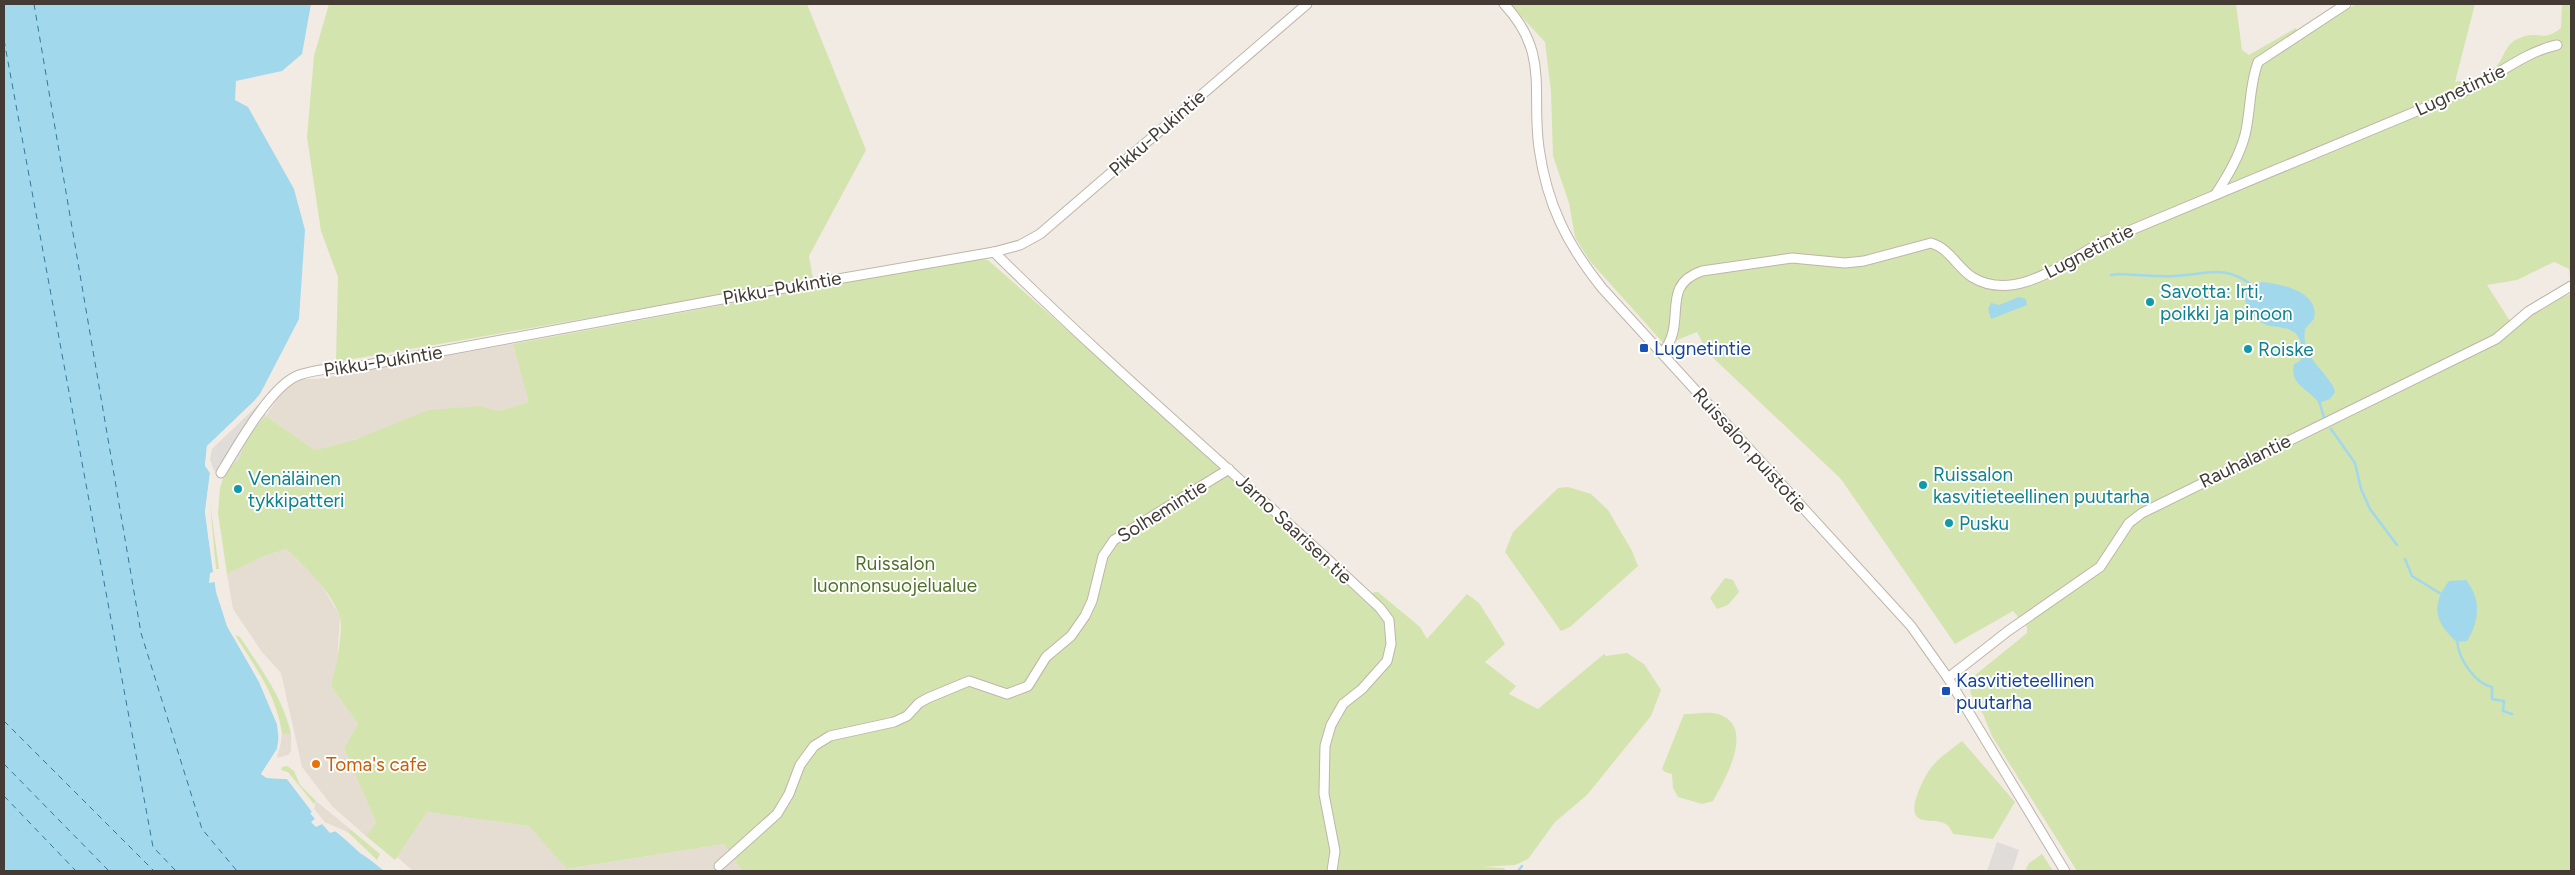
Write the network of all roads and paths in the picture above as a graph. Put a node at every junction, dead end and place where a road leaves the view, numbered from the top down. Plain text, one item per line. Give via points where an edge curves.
1 (1307, 4) edge
2 (1504, 4) edge
3 (2346, 4) edge
4 (2557, 45) dead end
5 (2216, 194) junction
6 (994, 252) junction
7 (2571, 286) edge
8 (1662, 353) junction
9 (1229, 469) junction
10 (221, 473) dead end
11 (1948, 678) junction
12 (719, 866) dead end
13 (1332, 871) edge
14 (2065, 871) edge

1 - 6 street, Pikku-Pukintie via 1040,234 1020,245
2 - 8 street, Ruissalon puistotie via 1519,24 1535,63 1539,148 1549,194 1564,232 1573,250 1602,288
3 - 5 street via 2258,62 2252,78 2245,133 2238,156
4 - 5 street, Lugnetintie via 2544,48 2465,91
5 - 8 street, Lugnetintie via 2100,243 2045,274 2006,286 1995,286 1972,276 1944,249 1931,243 1864,261 1845,263 1792,258 1702,271 1692,274 1678,289 1674,333
6 - 9 street, Jarno Saarisen tie via 1183,430
6 - 10 street, Pikku-Pukintie via 298,375 270,400
7 - 11 street, Rauhalantie via 2529,311 2496,340 2142,513 2129,523 2100,566
8 - 11 street, Ruissalon puistotie via 1911,626
9 - 12 street, Solhemintie via 1114,540 1103,556 1085,616 1071,636 1046,657 1028,686 1007,694 969,681 924,700 907,716 894,722 830,736 814,746 800,765 789,794 776,814
9 - 13 street, Jarno Saarisen tie via 1287,520 1389,620 1391,644 1387,661 1362,689 1343,704 1331,725 1325,746 1324,794 1335,851
11 - 14 street, Ruissalon puistotie

